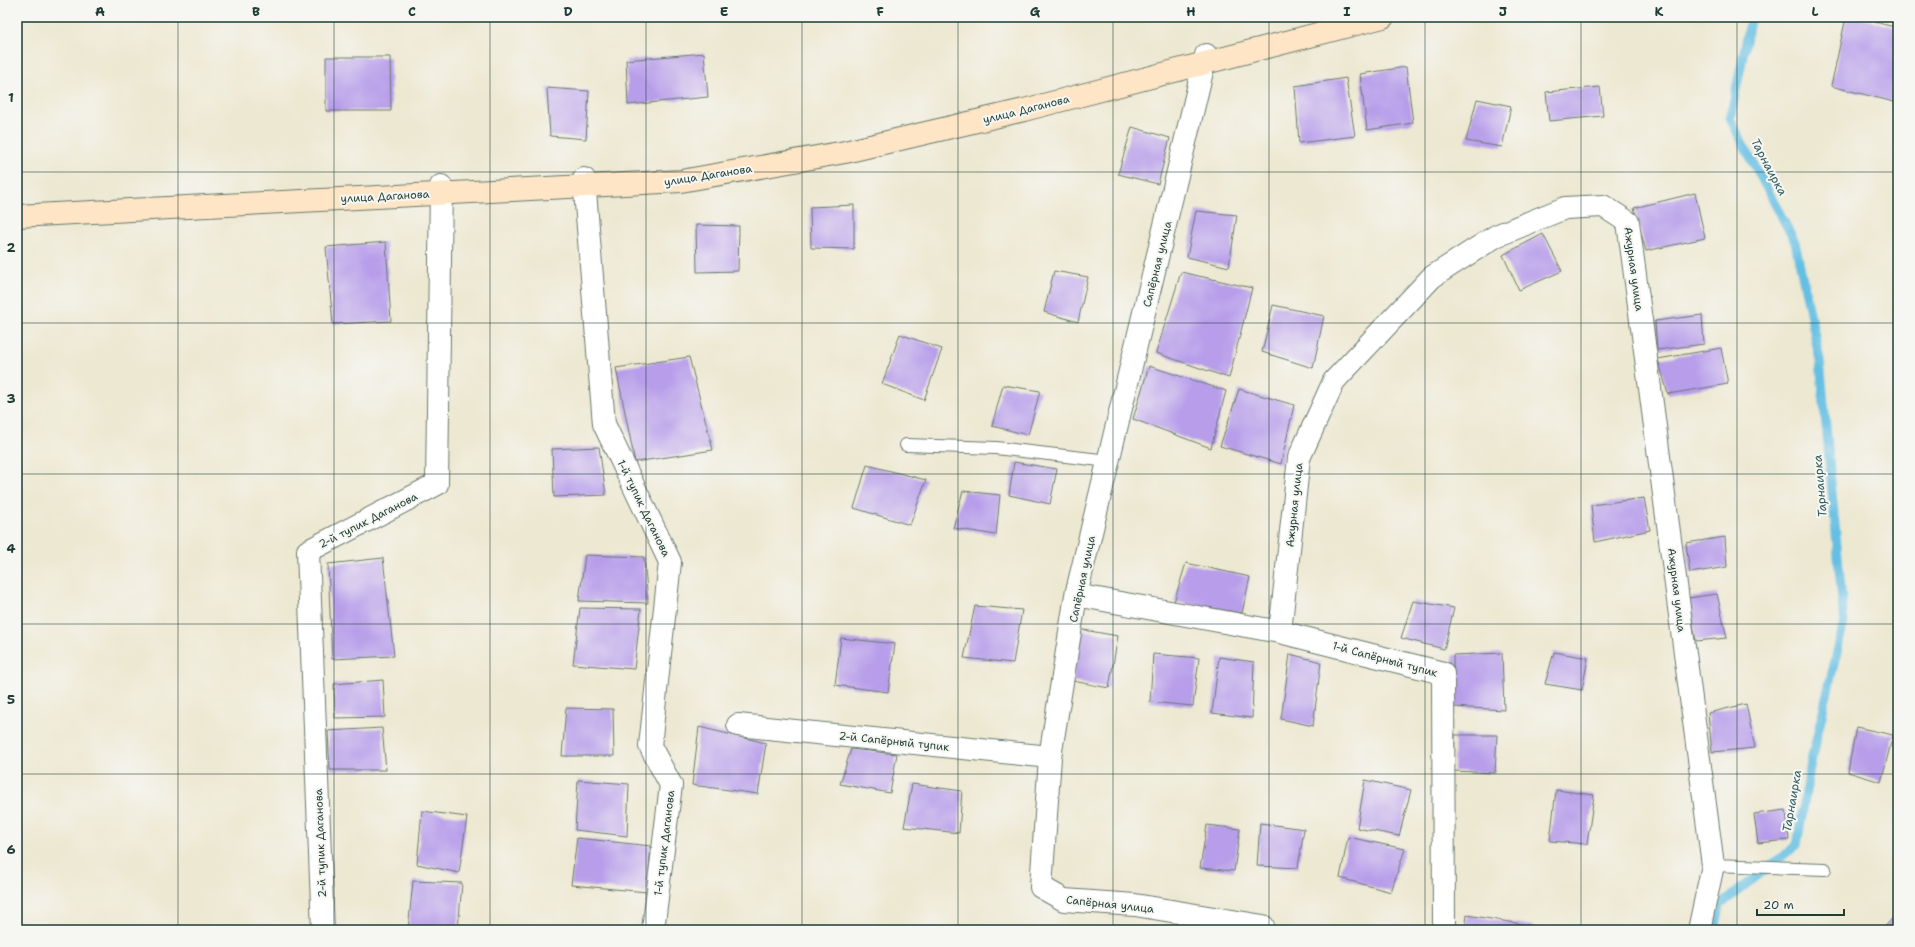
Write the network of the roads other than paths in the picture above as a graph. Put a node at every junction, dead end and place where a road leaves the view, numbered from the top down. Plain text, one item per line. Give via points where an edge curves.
1 (1355, 17) edge
2 (1383, 17) edge
3 (1327, 24) edge
4 (1206, 59) junction
5 (585, 182) junction
6 (441, 190) junction
7 (17, 209) edge
8 (17, 216) edge
9 (906, 445) dead end
10 (1109, 461) junction
11 (1076, 595) junction
12 (1280, 632) junction
13 (738, 725) dead end
14 (1050, 757) junction
15 (1712, 865) junction
16 (1825, 869) dead end
17 (1263, 926) dead end
18 (323, 930) edge
19 (653, 930) edge
20 (1444, 930) edge
21 (1699, 930) edge

1 - 3 main road, улица Даганова
2 - 3 main road, улица Даганова
3 - 4 main road, улица Даганова
4 - 5 main road, улица Даганова via 1024,110 845,152 681,181
4 - 10 street, Сапёрная улица
5 - 6 main road, улица Даганова
5 - 19 street, 1-й тупик Даганова via 604,424 670,562 650,746 671,785
6 - 7 main road, улица Даганова
6 - 8 main road, улица Даганова
6 - 18 street, 2-й тупик Даганова via 437,484 308,551
9 - 10 lane via 996,448
10 - 11 street, Сапёрная улица
11 - 12 street, 1-й Сапёрный тупик
11 - 14 street, Сапёрная улица
12 - 15 street, Ажурная улица via 1299,458 1334,381 1432,278 1503,233 1565,208 1602,206 1628,222
12 - 20 street, 1-й Сапёрный тупик via 1442,673
13 - 14 street, 2-й Сапёрный тупик
14 - 17 street, Сапёрная улица via 1041,887 1064,900 1135,905
15 - 16 lane
15 - 21 street, Ажурная улица

